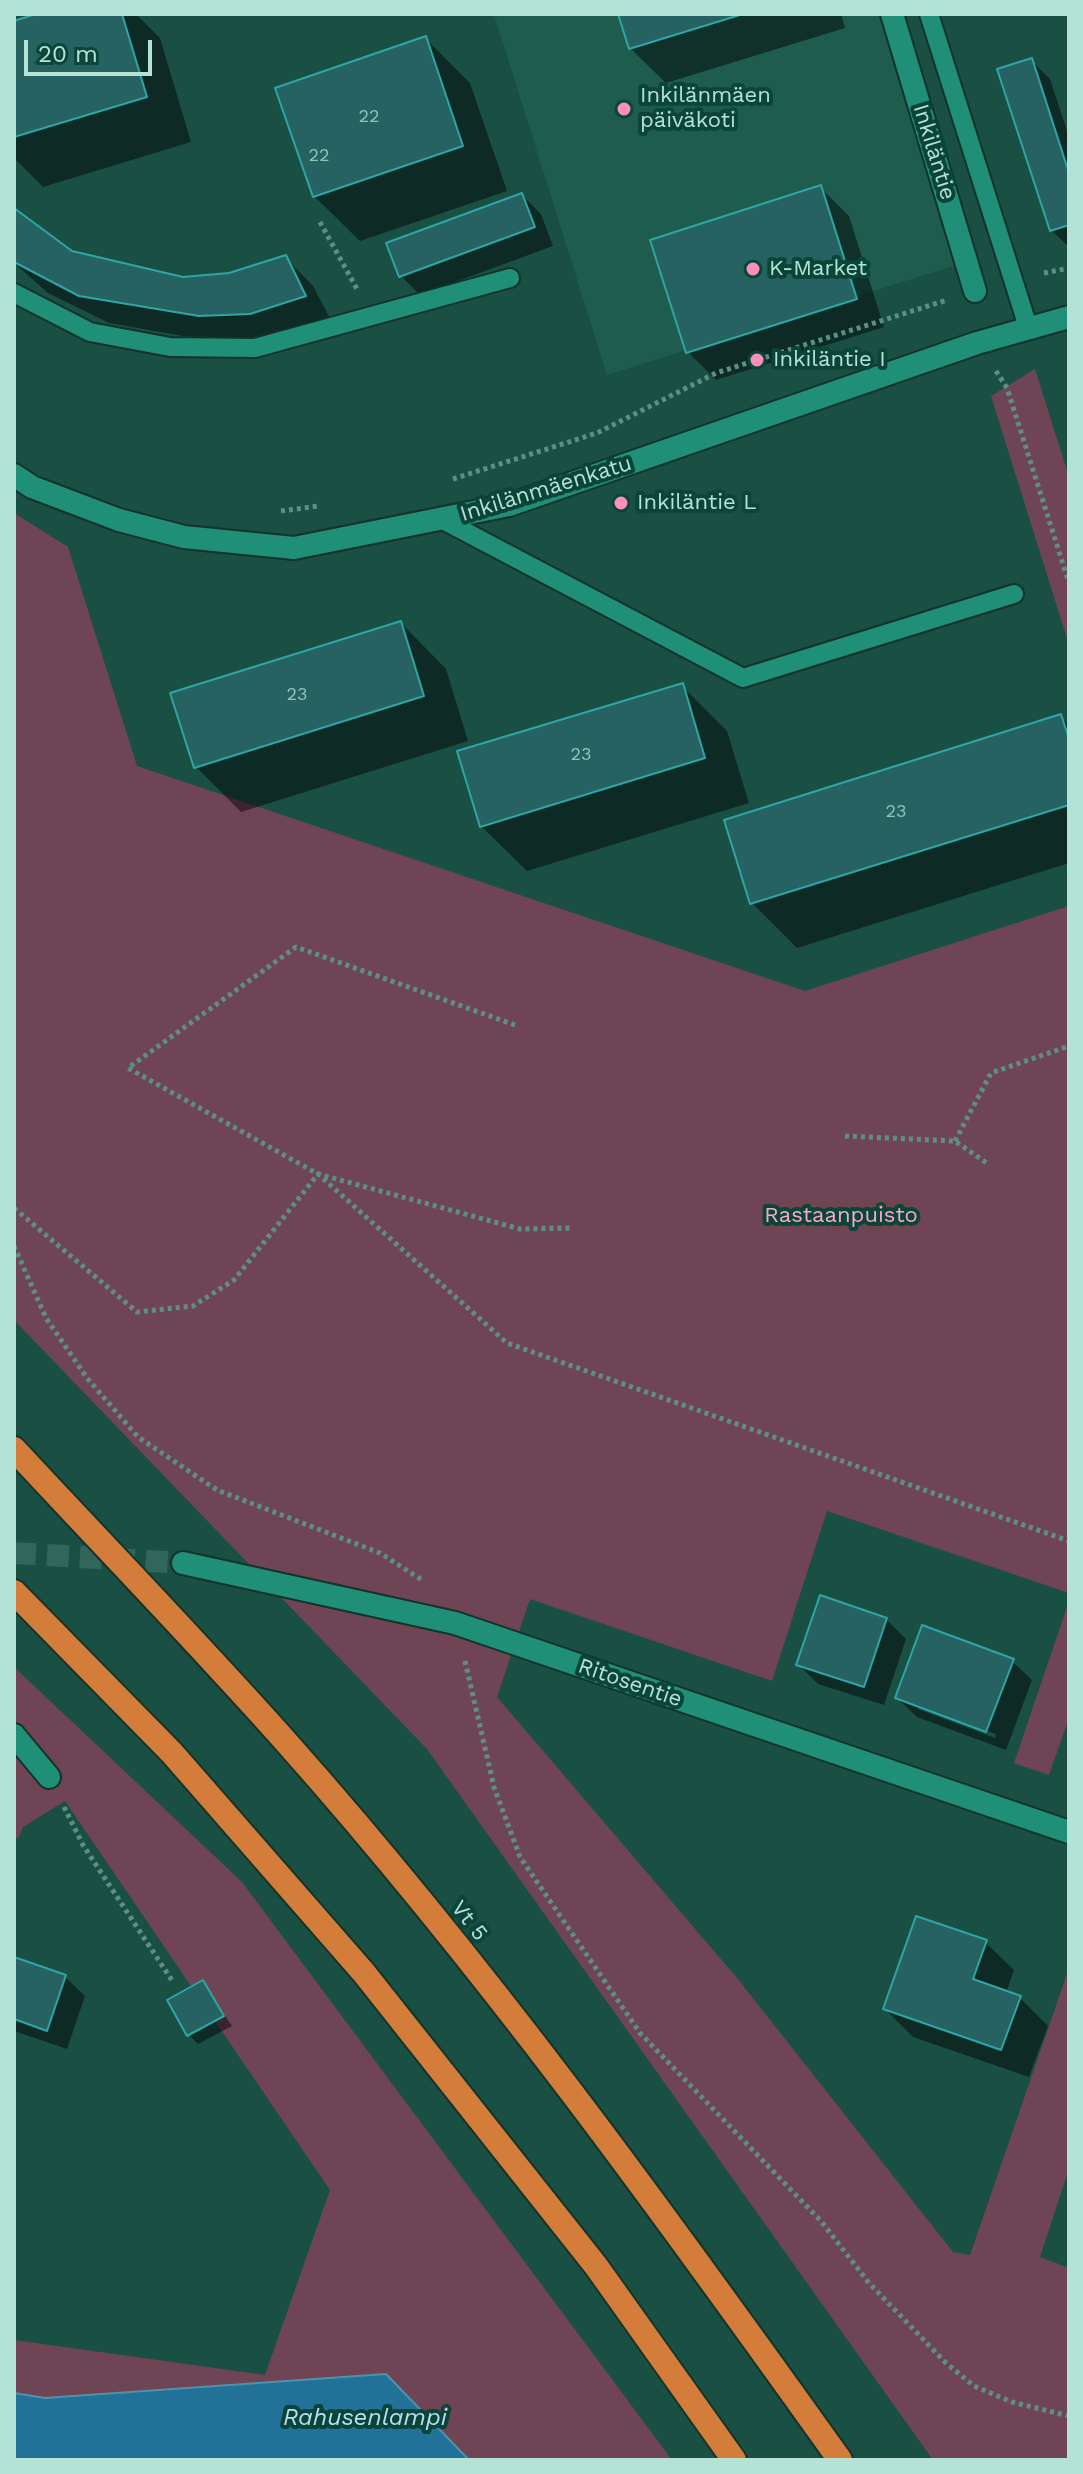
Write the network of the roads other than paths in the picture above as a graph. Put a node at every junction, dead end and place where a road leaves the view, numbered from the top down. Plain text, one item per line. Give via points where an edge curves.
1 (892, 14) edge
2 (929, 14) edge
3 (510, 278) dead end
4 (975, 291) road end
5 (14, 293) edge
6 (1069, 317) edge
7 (1029, 330) junction
8 (14, 475) edge
9 (443, 520) junction
10 (1014, 594) dead end
11 (14, 1449) edge
12 (183, 1563) tunnel mouth
13 (14, 1592) edge
14 (14, 1735) edge
15 (49, 1777) road end
16 (1069, 1832) edge
17 (734, 2460) edge
18 (840, 2460) edge

1 - 4 street, Inkiläntie
2 - 7 lane
3 - 5 lane via 255,348 170,347 90,332
6 - 7 street, Inkilänmäenkatu
7 - 9 street, Inkilänmäenkatu via 977,343 509,505
8 - 9 street, Inkilänmäenkatu via 119,520 200,538 294,548
9 - 10 lane via 743,678
11 - 18 highway, Vt 5 via 287,1743 428,1911 664,2214
12 - 16 street, Ritosentie via 455,1623
13 - 17 highway via 172,1753 364,1973 596,2266
14 - 15 street

